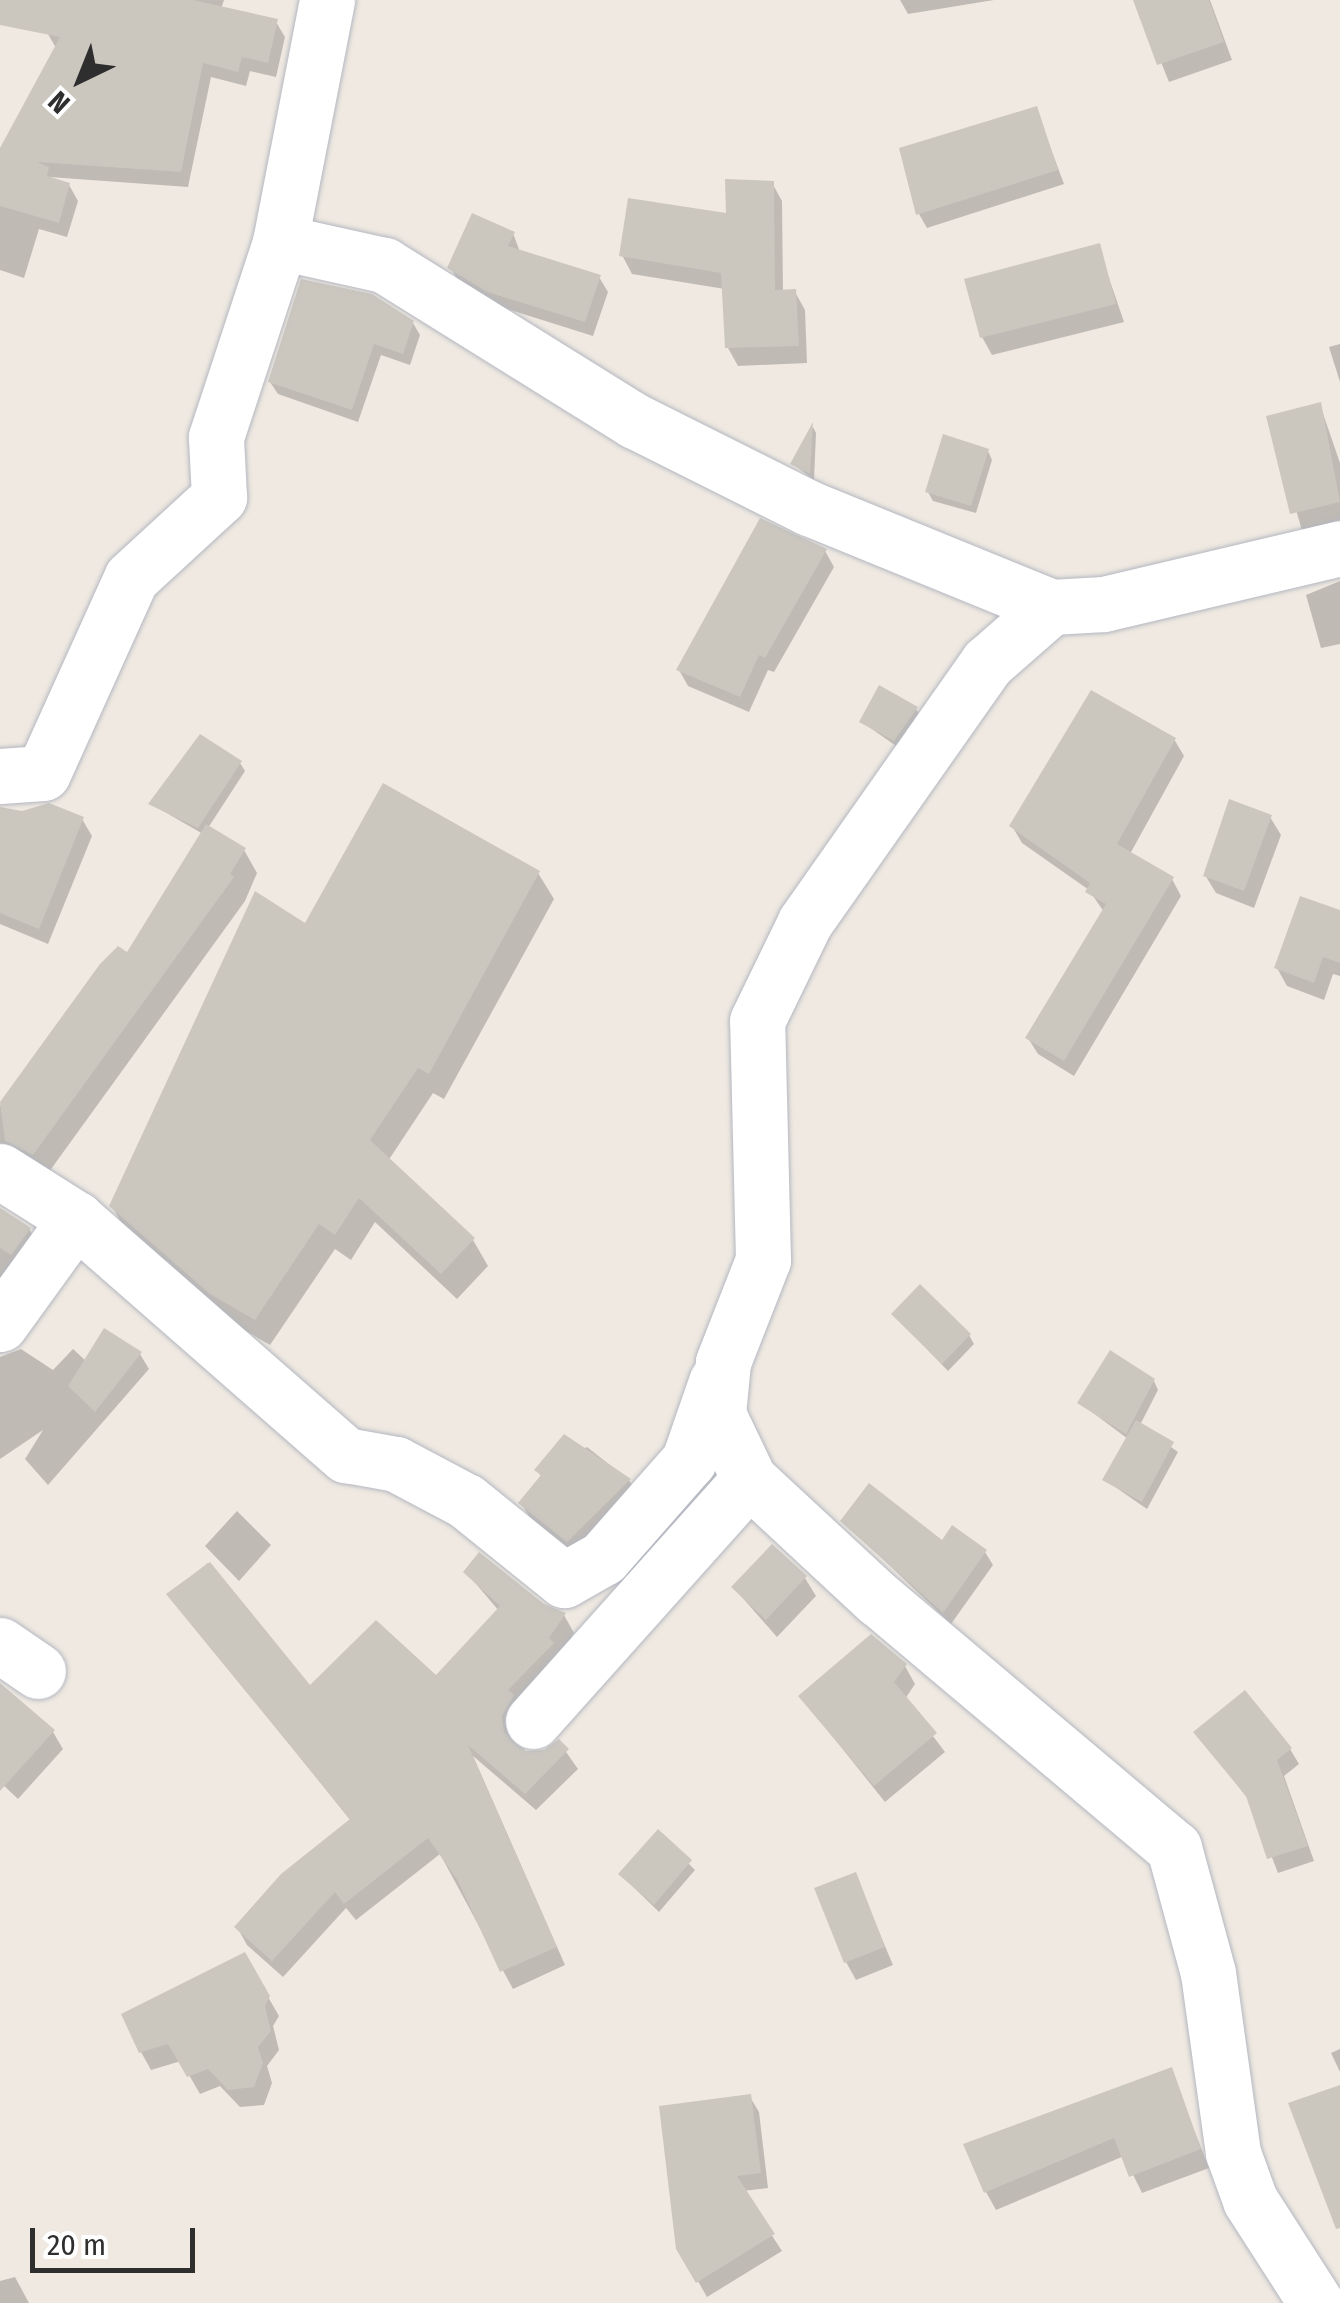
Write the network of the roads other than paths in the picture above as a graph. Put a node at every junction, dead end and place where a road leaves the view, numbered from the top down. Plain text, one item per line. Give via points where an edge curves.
1 (327, 0) edge
2 (280, 242) junction
3 (1340, 548) edge
4 (1052, 606) junction
5 (0, 776) edge
6 (0, 1171) edge
7 (76, 1219) junction
8 (0, 1324) edge
9 (722, 1362) junction
10 (749, 1479) junction
11 (533, 1722) dead end
12 (1316, 2303) edge

1 - 2 street
2 - 4 street via 384,265 635,421 809,508
2 - 5 street via 216,437 218,496 131,578 43,774
3 - 4 street via 1104,604
4 - 9 street via 987,664 805,922 756,1021 763,1260
6 - 7 street
7 - 8 street
7 - 9 street via 346,1456 396,1464 466,1501 564,1580 604,1558 689,1460
9 - 10 street via 718,1414
10 - 11 street
10 - 12 street via 879,1600 1174,1848 1208,1973 1234,2153 1250,2200

